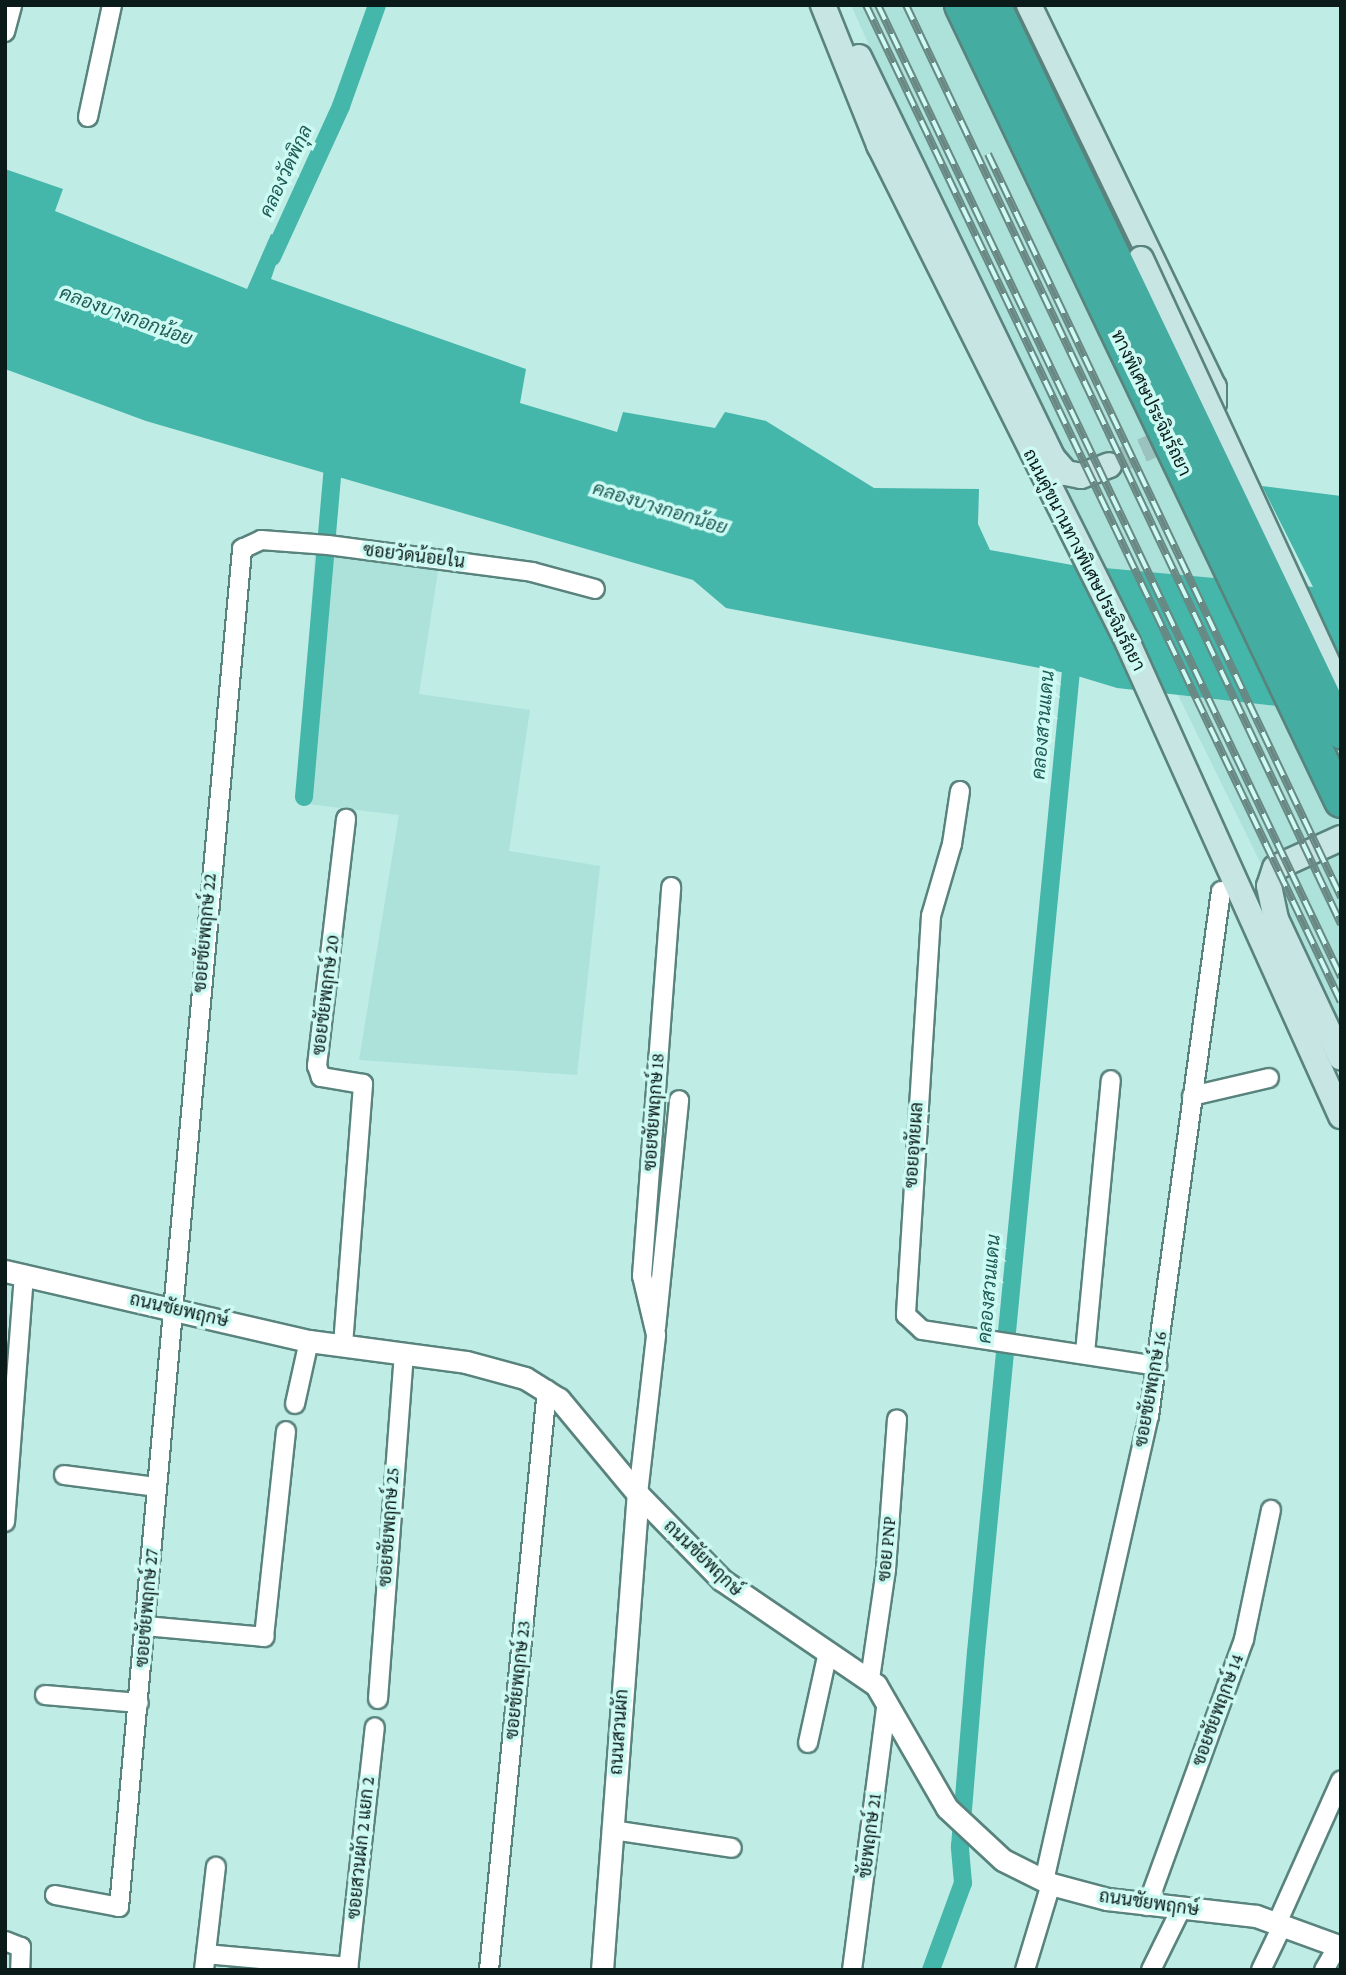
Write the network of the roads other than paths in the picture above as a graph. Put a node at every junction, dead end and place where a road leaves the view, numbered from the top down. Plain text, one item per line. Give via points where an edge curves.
1 (12, 5) edge
2 (112, 5) edge
3 (823, 5) edge
4 (832, 5) edge
5 (961, 5) edge
6 (994, 5) edge
7 (1014, 5) edge
8 (1029, 5) edge
9 (5, 32) edge
10 (88, 117) dead end
11 (1159, 443) tunnel mouth
12 (1109, 465) tunnel mouth
13 (238, 559) joint
14 (595, 589) dead end
15 (1341, 691) edge
16 (1341, 732) edge
17 (960, 791) dead end
18 (1341, 802) edge
19 (346, 819) dead end
20 (1341, 838) edge
21 (1341, 849) edge
22 (671, 887) dead end
23 (1222, 891) dead end
24 (1341, 1033) edge
25 (1341, 1058) edge
26 (1269, 1078) dead end
27 (1111, 1080) dead end
28 (1192, 1096) junction
29 (678, 1100) dead end
30 (1339, 1113) edge
31 (14, 1273) edge
32 (172, 1308) junction
33 (656, 1335) junction
34 (309, 1341) junction
35 (343, 1345) junction
36 (1085, 1353) junction
37 (404, 1355) junction
38 (1157, 1366) junction
39 (547, 1390) junction
40 (295, 1404) dead end
41 (897, 1419) dead end
42 (286, 1431) dead end
43 (64, 1475) dead end
44 (156, 1487) junction
45 (638, 1494) junction
46 (1271, 1510) dead end
47 (5, 1522) edge
48 (146, 1626) junction
49 (828, 1651) junction
50 (870, 1679) junction
51 (45, 1695) dead end
52 (378, 1699) dead end
53 (887, 1702) junction
54 (139, 1703) junction
55 (375, 1727) dead end
56 (808, 1743) dead end
57 (1341, 1780) edge
58 (612, 1830) junction
59 (732, 1848) dead end
60 (216, 1867) dead end
61 (1047, 1882) junction
62 (55, 1895) dead end
63 (1147, 1906) junction
64 (1181, 1909) junction
65 (1280, 1923) junction
66 (5, 1941) edge
67 (1339, 1947) edge
68 (205, 1962) edge
69 (348, 1969) edge
70 (20, 1970) edge
71 (489, 1970) edge
72 (602, 1970) edge
73 (852, 1970) edge
74 (1025, 1970) edge
75 (1151, 1970) edge
76 (1261, 1970) edge
77 (1324, 1970) edge

1 - 9 street
2 - 10 street
3 - 30 main road, ถนนคู่ขนานทางพิเศษประจิมรัถยา via 880,145 1128,643
4 - 12 main road via 901,136 1053,458 1066,473 1080,476
5 - 18 highway, ทางพิเศษประจิมรัถยา, bridge
6 - 16 highway, ทางพิเศษประจิมรัถยา, bridge
7 - 15 main road, bridge via 1141,259
8 - 11 main road via 1214,387 1209,415
13 - 14 street, ซอยวัดน้อยใน via 242,549 261,540 328,545 532,572
13 - 32 street, ซอยชัยพฤกษ์ 22
17 - 36 street, ซอยอุทัยผล via 952,844 932,916 903,1298 906,1315 922,1330
19 - 35 street, ซอยชัยพฤกษ์ 20 via 317,1066 321,1077 363,1084
20 - 25 main road via 1275,868 1269,886 1279,926
21 - 24 main road via 1278,884 1285,914
22 - 33 street, ซอยชัยพฤกษ์ 18 via 642,1276
23 - 28 street, ซอยชัยพฤกษ์ 16
26 - 28 street
27 - 36 street
28 - 38 street, ซอยชัยพฤกษ์ 16
29 - 33 street, ซอยชัยพฤกษ์ 18
31 - 32 street, ถนนชัยพฤกษ์
31 - 47 street
32 - 34 street, ถนนชัยพฤกษ์
32 - 44 street, ซอยชัยพฤกษ์ 27
33 - 45 street, ซอยชัยพฤกษ์ 18
34 - 35 street, ถนนชัยพฤกษ์
34 - 40 street
35 - 37 street, ถนนชัยพฤกษ์
36 - 38 street, ซอยอุทัยผล
37 - 39 street, ถนนชัยพฤกษ์ via 504,1370
37 - 52 street, ซอยชัยพฤกษ์ 25
38 - 61 street, ซอยชัยพฤกษ์ 16
39 - 45 street, ถนนชัยพฤกษ์
39 - 71 street, ซอยชัยพฤกษ์ 23
41 - 50 street, ซอย PNP via 886,1569
42 - 48 street via 264,1637
43 - 44 street
44 - 48 street, ซอยชัยพฤกษ์ 27
45 - 49 street, ถนนชัยพฤกษ์ via 722,1580
45 - 58 street, ถนนสวนผัก
46 - 63 street, ซอยชัยพฤกษ์ 14 via 1252,1582 1244,1639
48 - 54 street, ซอยชัยพฤกษ์ 27
49 - 50 street, ถนนชัยพฤกษ์
49 - 56 street
50 - 53 street, ถนนชัยพฤกษ์
51 - 54 street
53 - 61 street, ถนนชัยพฤกษ์ via 947,1808 980,1843
53 - 73 street, ชัยพฤกษ์ 21
54 - 62 street, ซอยชัยพฤกษ์ 27 via 119,1907
55 - 69 street, ซอยสวนผัก 2 แยก 2
57 - 65 street
58 - 59 street
58 - 72 street, ถนนสวนผัก
60 - 68 street
61 - 63 street, ถนนชัยพฤกษ์
61 - 74 street, ซอยชัยพฤกษ์ 16
63 - 64 street, ถนนชัยพฤกษ์
64 - 65 street, ถนนชัยพฤกษ์
64 - 75 street
65 - 67 street, ถนนชัยพฤกษ์
65 - 76 street
66 - 70 street via 21,1947
67 - 77 street
68 - 69 street

